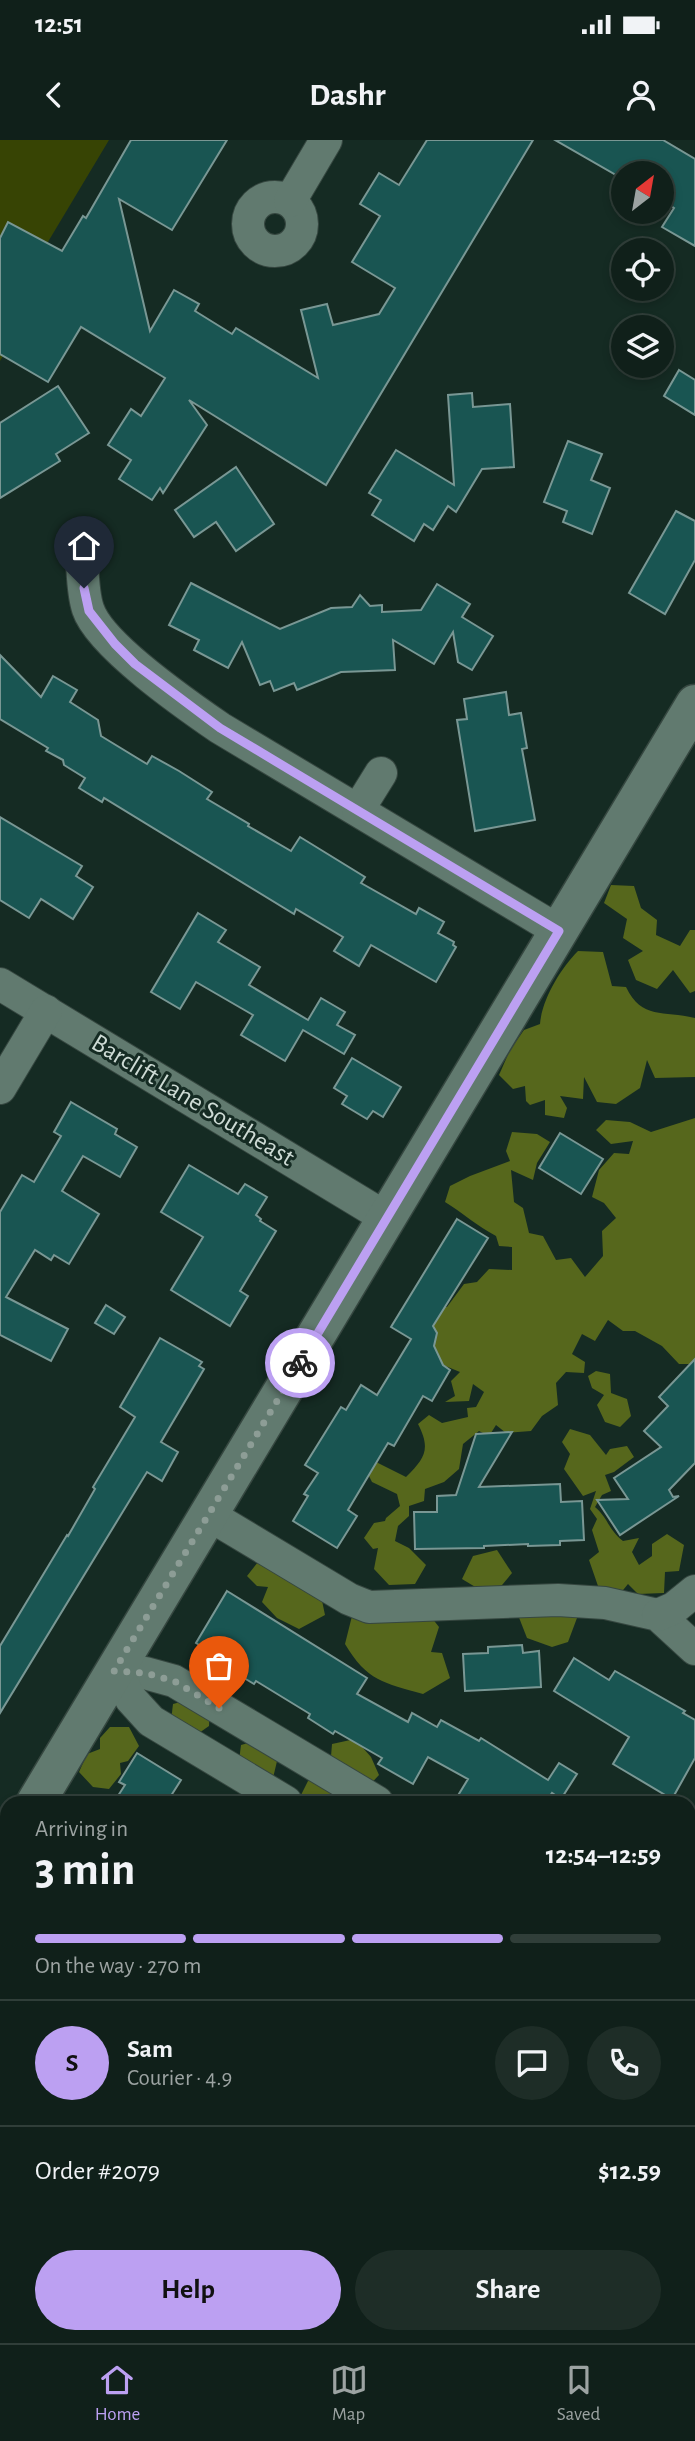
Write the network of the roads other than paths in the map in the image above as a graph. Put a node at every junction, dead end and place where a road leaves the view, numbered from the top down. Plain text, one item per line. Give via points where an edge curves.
1 (326, 140) edge
2 (290, 201) dead end
3 (82, 561) dead end
4 (695, 706) edge
5 (381, 773) dead end
6 (358, 810) junction
7 (559, 931) junction
8 (0, 984) edge
9 (46, 1011) junction
10 (0, 1088) edge
11 (386, 1217) junction
12 (209, 1515) junction
13 (695, 1591) edge
14 (658, 1615) junction
15 (695, 1649) edge
16 (114, 1671) junction
17 (40, 1796) edge
18 (276, 1796) edge
19 (367, 1796) edge

1 - 2 street
3 - 6 street via 89,611 135,664 220,728
4 - 7 street
5 - 6 street
6 - 7 street
7 - 11 street
8 - 9 street, Barclift Lane Southeast
9 - 10 street
9 - 11 street, Barclift Lane Southeast
11 - 12 street
12 - 14 street via 349,1599 369,1606 558,1600 604,1603
12 - 16 street
13 - 14 street
14 - 15 street
16 - 17 street
16 - 18 street via 151,1721
16 - 19 street via 174,1681

